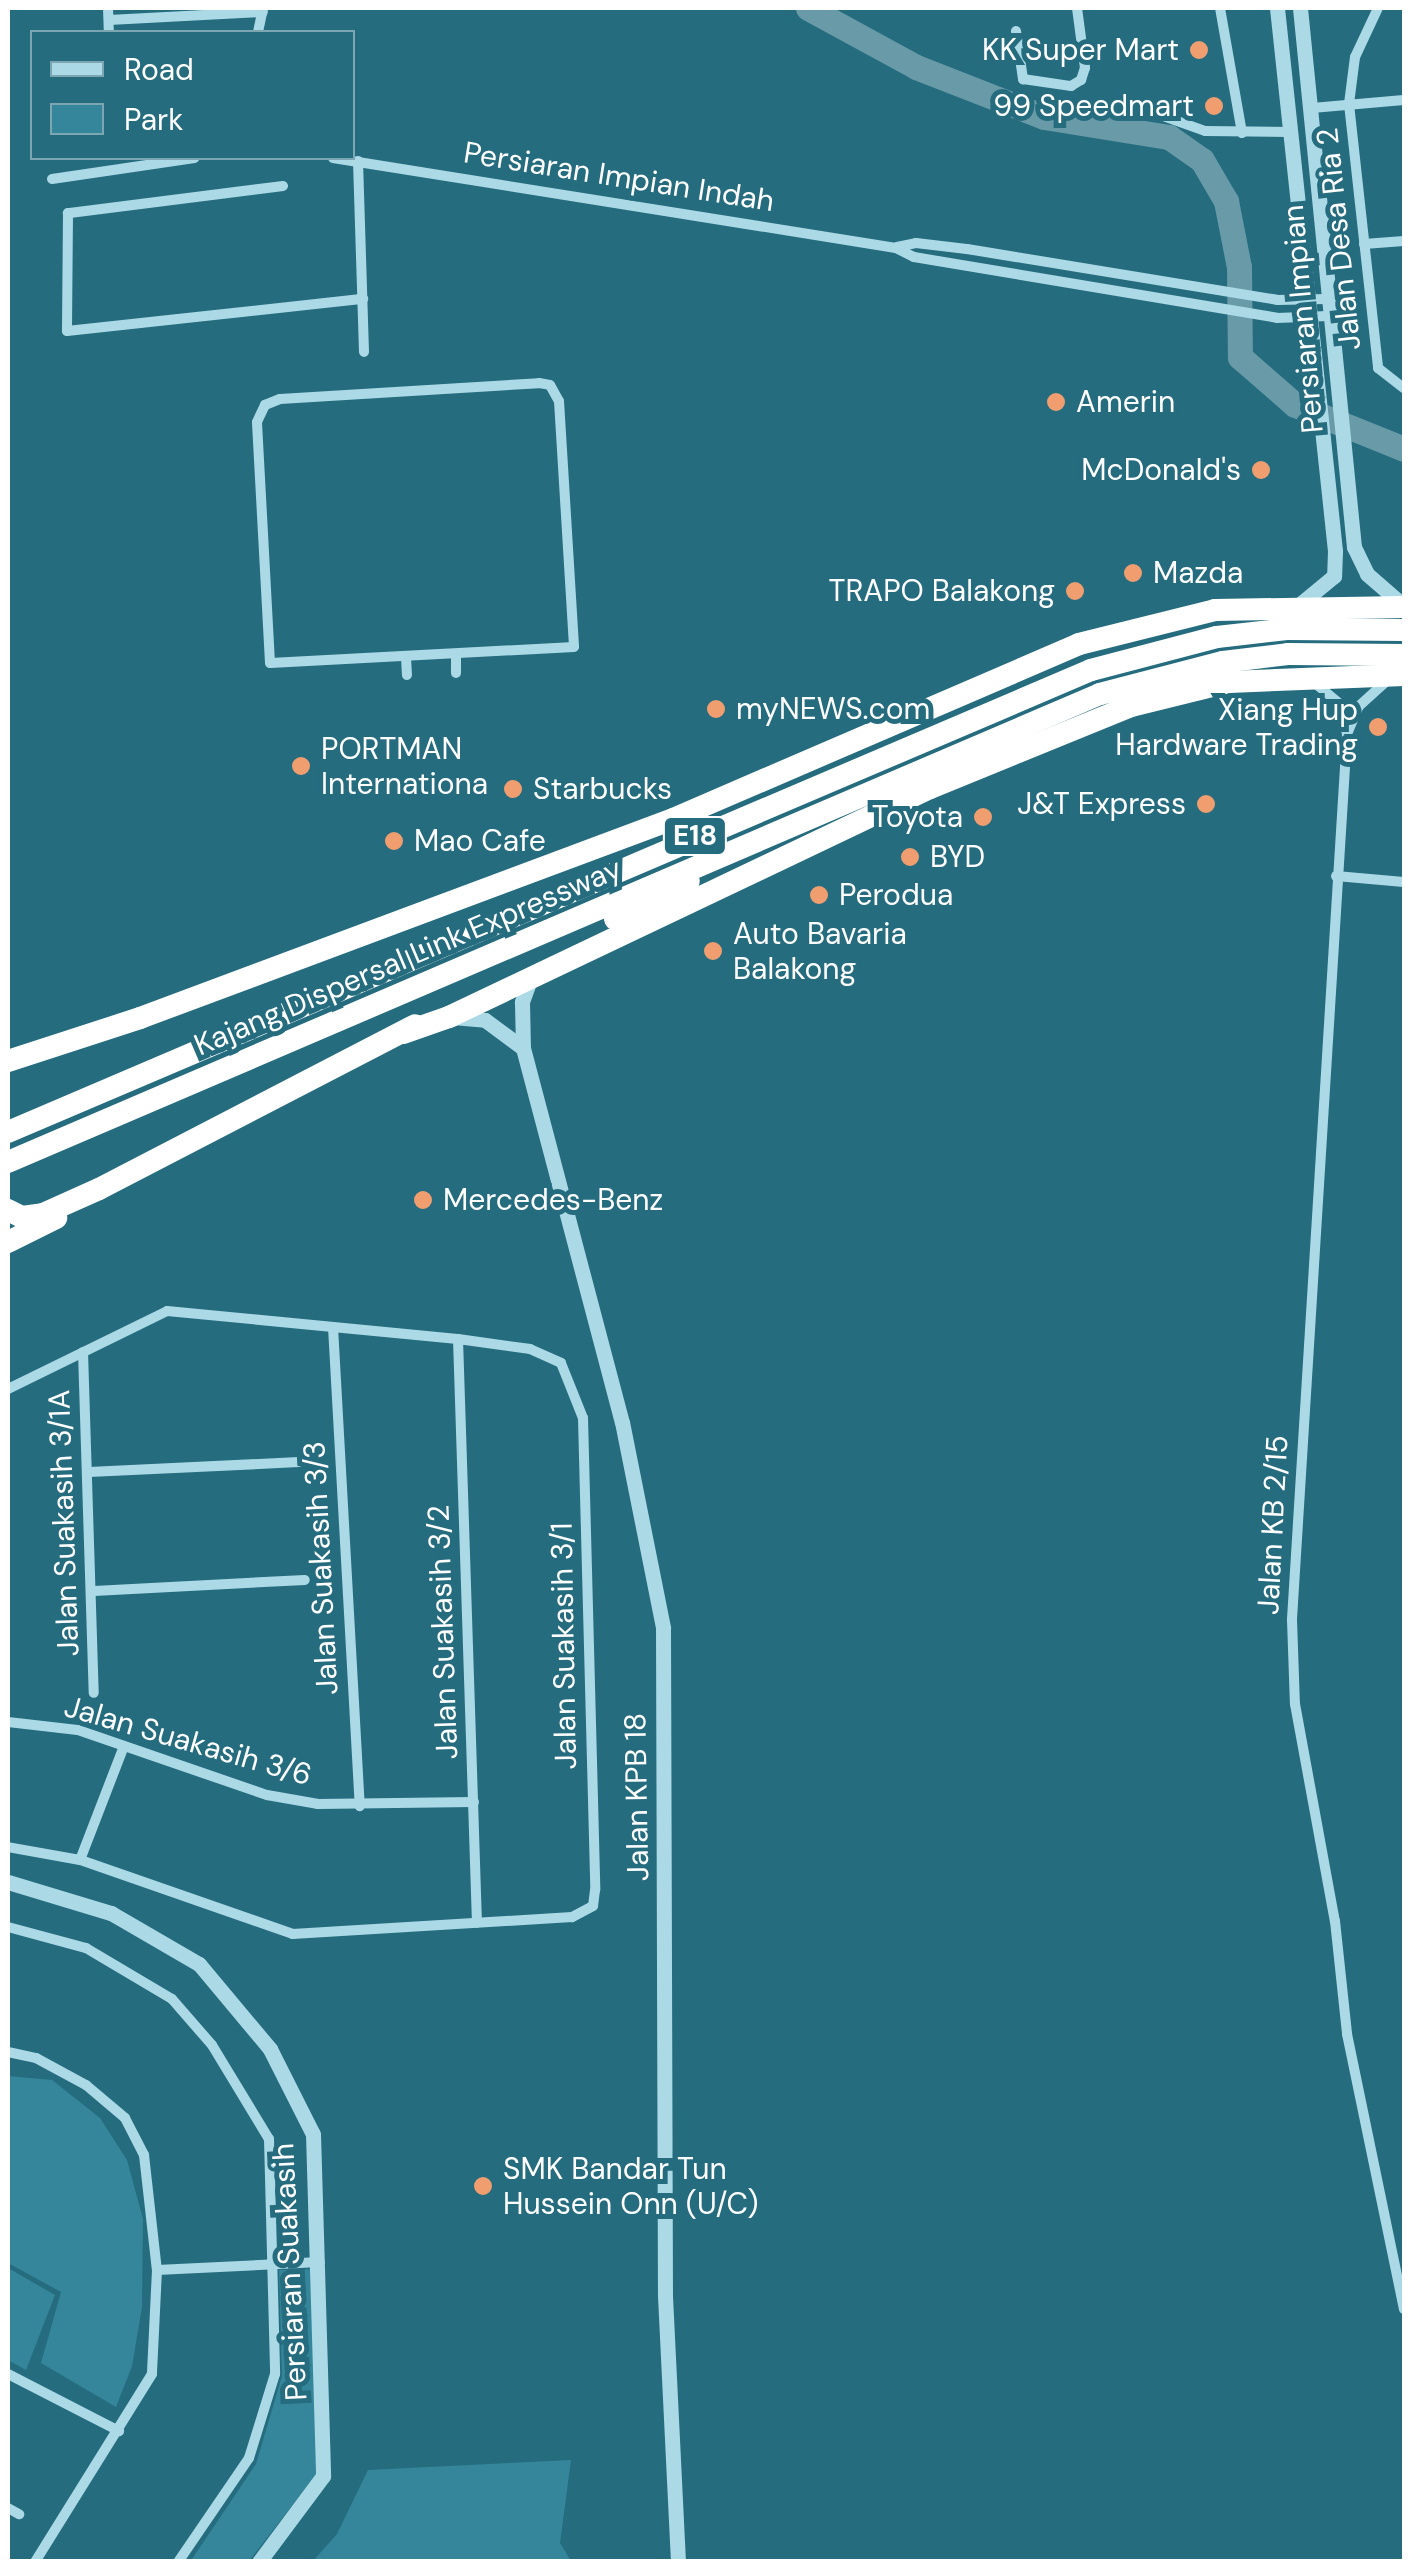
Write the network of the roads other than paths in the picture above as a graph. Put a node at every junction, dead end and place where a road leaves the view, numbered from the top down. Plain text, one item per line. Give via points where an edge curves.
1 (108, 8) edge
2 (1077, 8) edge
3 (1220, 8) edge
4 (1276, 8) edge
5 (1300, 8) edge
6 (1378, 8) edge
7 (263, 10) edge
8 (109, 26) edge
9 (1016, 32) dead end
10 (1285, 61) junction
11 (1404, 100) edge
12 (1349, 104) junction
13 (1312, 108) junction
14 (1152, 112) dead end
15 (1292, 132) junction
16 (1242, 133) junction
17 (1294, 155) junction
18 (180, 160) edge
19 (350, 160) edge
20 (358, 161) junction
21 (52, 178) dead end
22 (283, 186) dead end
23 (1404, 241) edge
24 (1364, 244) junction
25 (896, 248) junction
26 (1326, 298) junction
27 (363, 300) junction
28 (1306, 300) junction
29 (1328, 316) junction
30 (1308, 318) junction
31 (364, 352) dead end
32 (1402, 387) edge
33 (1300, 604) junction
34 (1404, 606) edge
35 (1404, 630) edge
36 (456, 655) junction
37 (406, 657) junction
38 (1402, 668) edge
39 (456, 674) dead end
40 (407, 675) dead end
41 (1299, 675) junction
42 (1346, 735) junction
43 (707, 859) junction
44 (1336, 876) junction
45 (1404, 882) edge
46 (532, 977) junction
47 (449, 1017) junction
48 (403, 1033) junction
49 (74, 1039) junction
50 (523, 1048) junction
51 (8, 1061) edge
52 (8, 1072) edge
53 (8, 1132) edge
54 (8, 1162) edge
55 (155, 1162) junction
56 (8, 1210) edge
57 (8, 1242) edge
58 (333, 1326) junction
59 (458, 1339) junction
60 (82, 1352) junction
61 (8, 1389) edge
62 (299, 1462) dead end
63 (89, 1472) junction
64 (305, 1580) dead end
65 (94, 1591) junction
66 (94, 1693) dead end
67 (8, 1722) edge
68 (124, 1746) junction
69 (474, 1802) junction
70 (360, 1806) junction
71 (8, 1847) edge
72 (80, 1860) junction
73 (8, 1882) edge
74 (478, 1922) junction
75 (8, 1927) edge
76 (8, 2052) edge
77 (321, 2262) junction
78 (274, 2265) junction
79 (156, 2270) junction
80 (1404, 2308) edge
81 (8, 2374) edge
82 (119, 2432) junction
83 (8, 2508) edge
84 (19, 2514) dead end
85 (34, 2562) edge
86 (178, 2562) edge
87 (258, 2562) edge
88 (678, 2562) edge

1 - 8 street
2 - 9 street via 1084,68 1082,80 1071,86 1023,80
3 - 16 street
4 - 10 street, Persiaran Impian
5 - 13 street, Persiaran Impian
6 - 12 street, Jalan Desa Ria 2 via 1355,57
7 - 8 street
10 - 13 street via 1297,92
10 - 15 street, Persiaran Impian
11 - 12 street
12 - 13 street
12 - 24 street, Jalan Desa Ria 2
13 - 17 street via 1296,135
13 - 26 street, Persiaran Impian
14 - 16 street via 1206,131
15 - 16 street
15 - 17 street, Persiaran Impian
17 - 28 street, Persiaran Impian
18 - 21 street
19 - 20 street, Persiaran Impian Indah
20 - 25 street, Persiaran Impian Indah
20 - 27 street
22 - 27 street via 79,207 65,223 67,332
23 - 24 street
24 - 32 street, Jalan Desa Ria 2 via 1378,368
25 - 28 street, Persiaran Impian Indah via 916,243 967,249
25 - 30 street, Persiaran Impian Indah via 1278,318
26 - 28 street, Persiaran Impian Indah
26 - 29 street, Persiaran Impian
27 - 31 street
28 - 30 street, Persiaran Impian
29 - 30 street, Persiaran Impian Indah
29 - 34 street, Persiaran Impian via 1354,548 1367,574
30 - 33 street, Persiaran Impian via 1334,576
33 - 34 highway
33 - 49 highway via 1215,610 1080,644 673,819
35 - 53 highway, Kajang Dispersal Link Expressway / E18 via 1287,628 1217,637 1090,670
36 - 37 street
36 - 37 street via 574,648 559,401 550,386 265,405 257,422 270,663
36 - 39 street
37 - 40 street
38 - 41 highway
38 - 42 street, Jalan KB 2/15 via 1359,706
38 - 43 highway, Kajang Dispersal Link Expressway / E18 via 1288,654 1163,675 1100,694
41 - 42 street via 1340,704
41 - 46 highway via 1170,694 1035,742
42 - 44 street, Jalan KB 2/15
43 - 48 highway via 677,888 442,1006
43 - 54 highway, Kajang Dispersal Link Expressway / E18
44 - 45 street
44 - 80 street, Jalan KB 2/15 via 1292,1620 1294,1691 1348,2034
46 - 47 highway
46 - 50 street, Jalan KPB 18 via 522,1002
47 - 48 highway
47 - 50 street via 485,1020
48 - 55 highway
49 - 51 highway
49 - 52 highway
50 - 88 street, Jalan KPB 18 via 657,1576 666,1833 665,2296
55 - 56 highway via 43,1214 22,1217
55 - 57 highway
58 - 59 street, Jalan Suakasih 3/1
58 - 60 street, Jalan Suakasih 3/1 via 167,1312
58 - 70 street, Jalan Suakasih 3/3
59 - 69 street, Jalan Suakasih 3/2
59 - 74 street, Jalan Suakasih 3/1 via 547,1354 571,1379 583,1418 593,1906 572,1917
60 - 61 street, Jalan Suakasih 3/1
60 - 63 street, Jalan Suakasih 3/1A
62 - 63 street
63 - 65 street, Jalan Suakasih 3/1A
64 - 65 street
65 - 66 street, Jalan Suakasih 3/1A
67 - 68 street, Jalan Suakasih 3/6 via 78,1730
68 - 70 street, Jalan Suakasih 3/6 via 266,1795
68 - 72 street
69 - 70 street, Jalan Suakasih 3/6
69 - 74 street, Jalan Suakasih 3/2
71 - 72 street, Jalan Suakasih 3/1
72 - 74 street, Jalan Suakasih 3/1 via 293,1934
73 - 77 street, Persiaran Suakasih via 56,1892 166,1940 233,1999 289,2077 313,2134
75 - 78 street via 86,1948 128,1970 172,1999 212,2045 269,2139
76 - 79 street via 36,2058 86,2085 125,2118 144,2156
77 - 78 street
77 - 87 street, Persiaran Suakasih via 324,2476
78 - 79 street
78 - 86 street via 275,2374 249,2458
79 - 82 street via 152,2374
81 - 82 street
82 - 85 street
83 - 84 street

